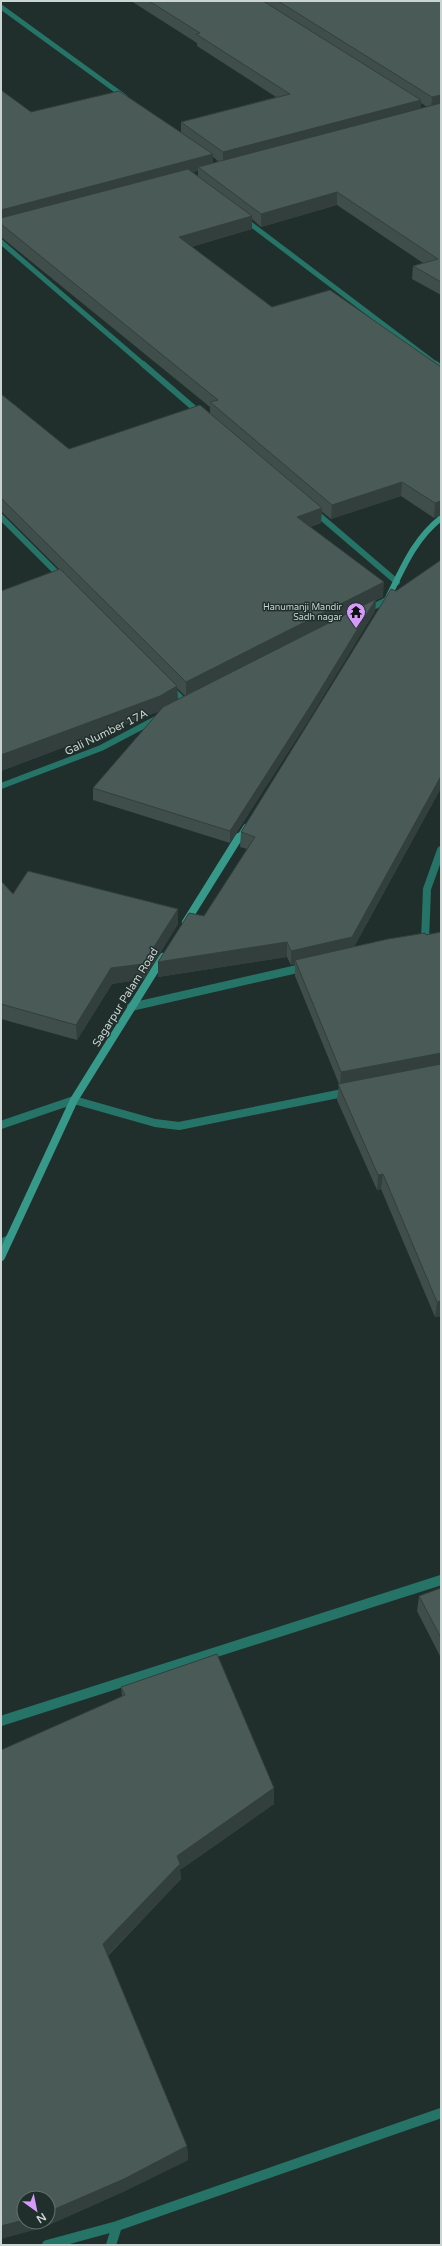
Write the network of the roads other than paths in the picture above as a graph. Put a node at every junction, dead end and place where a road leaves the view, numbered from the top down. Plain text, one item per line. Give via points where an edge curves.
1 (1, 7) edge
2 (128, 100) edge
3 (239, 215) edge
4 (1, 242) edge
5 (441, 368) edge
6 (205, 417) edge
7 (307, 505) edge
8 (1, 517) edge
9 (441, 518) edge
10 (397, 582) junction
11 (68, 584) edge
12 (387, 600) junction
13 (379, 613) edge
14 (359, 614) edge
15 (163, 680) edge
16 (192, 699) edge
17 (167, 713) edge
18 (1, 786) edge
19 (250, 821) edge
20 (441, 850) edge
21 (182, 928) edge
22 (436, 938) edge
23 (169, 947) edge
24 (316, 965) edge
25 (131, 1007) junction
26 (356, 1091) edge
27 (74, 1100) junction
28 (1, 1125) edge
29 (5, 1241) edge
30 (1, 1257) edge
31 (441, 1580) edge
32 (1, 1721) edge
33 (441, 2113) edge
34 (117, 2226) junction
35 (47, 2245) edge
36 (111, 2245) edge

1 - 2 street
3 - 5 street
4 - 6 street
7 - 10 street
8 - 11 street
9 - 10 street via 414,548
10 - 12 street
12 - 13 street
12 - 14 street
15 - 16 street via 182,704
17 - 18 street, Gali Number 17A via 70,762
19 - 21 street
20 - 22 street via 427,889 421,941
23 - 25 street, Sagarpur Palam Road
24 - 25 street
25 - 27 street, Sagarpur Palam Road
26 - 27 street via 179,1126 156,1123
27 - 28 street
27 - 29 street, Sagarpur Palam Road
29 - 30 street, Sagarpur Palam Road
31 - 32 street
33 - 34 street
34 - 35 street
34 - 36 street

